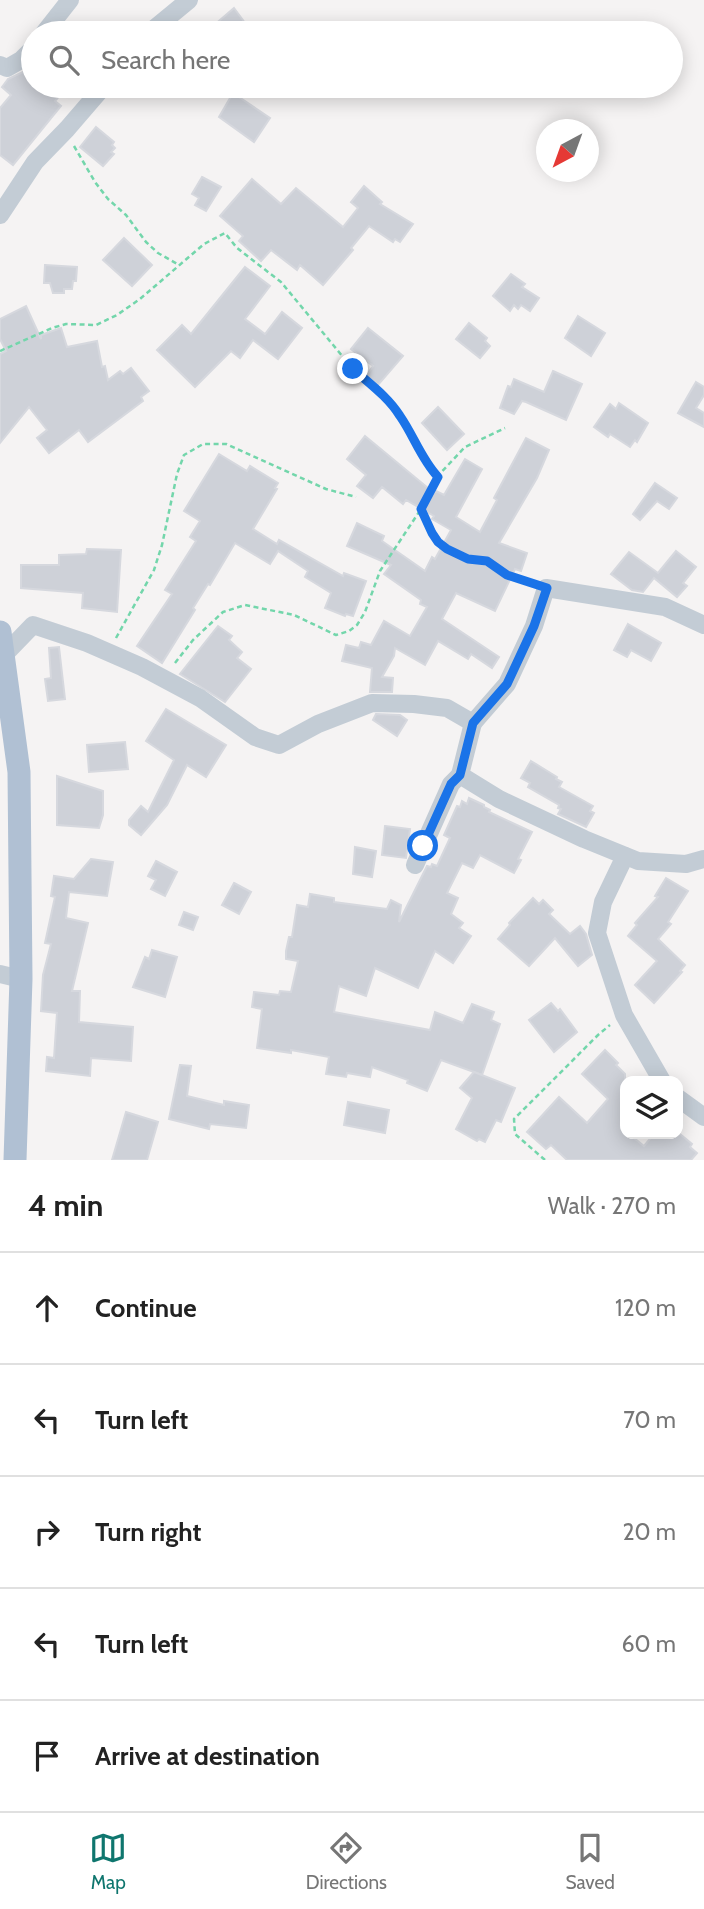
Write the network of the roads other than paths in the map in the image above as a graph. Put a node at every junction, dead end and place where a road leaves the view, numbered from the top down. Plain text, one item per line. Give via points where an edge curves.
1 (70, 0) edge
2 (189, 0) edge
3 (53, 21) edge
4 (164, 21) edge
5 (21, 60) edge
6 (0, 65) edge
7 (94, 98) edge
8 (0, 215) edge
9 (33, 625) junction
10 (704, 625) edge
11 (0, 630) edge
12 (2, 656) edge
13 (473, 723) junction
14 (460, 775) junction
15 (625, 856) junction
16 (704, 859) edge
17 (415, 865) dead end
18 (11, 976) edge
19 (659, 1076) edge
20 (683, 1102) edge
21 (704, 1117) edge
22 (15, 1160) edge

1 - 3 street
2 - 4 street
5 - 6 street via 7,68
7 - 8 street via 35,162
9 - 11 street
9 - 12 street
9 - 13 street via 142,667 200,698 255,737 279,745 372,703 447,708
10 - 13 street via 665,607 547,588 507,684
11 - 12 main road
12 - 18 main road via 19,772
13 - 14 street
14 - 15 street via 499,799
14 - 17 street via 451,784
15 - 16 street via 686,864
15 - 19 street via 603,902 597,933 624,1015
18 - 22 main road
20 - 21 street

